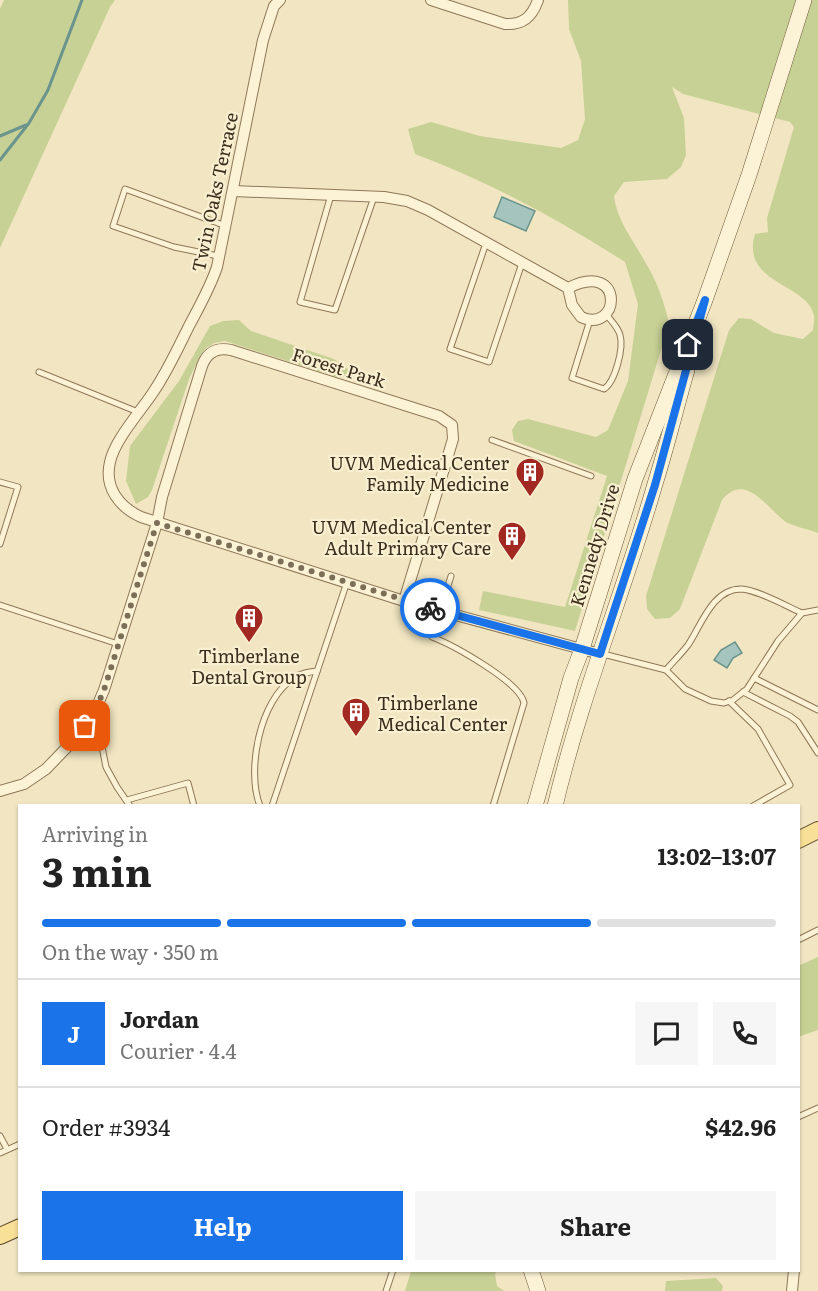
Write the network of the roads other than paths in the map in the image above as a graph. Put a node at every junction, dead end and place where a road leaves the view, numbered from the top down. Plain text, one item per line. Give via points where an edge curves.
1 (280, 0) edge
2 (431, 0) edge
3 (538, 0) edge
4 (804, 0) edge
5 (233, 190) junction
6 (331, 195) junction
7 (374, 197) junction
8 (226, 225) junction
9 (486, 243) junction
10 (220, 256) junction
11 (522, 262) junction
12 (568, 288) junction
13 (705, 300) junction
14 (606, 315) junction
15 (590, 320) junction
16 (39, 372) dead end
17 (139, 413) junction
18 (492, 440) dead end
19 (591, 476) dead end
20 (0, 482) edge
21 (157, 523) junction
22 (0, 544) edge
23 (451, 576) dead end
24 (347, 582) junction
25 (404, 601) junction
26 (0, 605) edge
27 (818, 610) edge
28 (440, 611) junction
29 (802, 613) junction
30 (119, 645) junction
31 (582, 649) junction
32 (600, 654) junction
33 (666, 670) junction
34 (316, 671) junction
35 (754, 678) junction
36 (743, 692) junction
37 (729, 701) junction
38 (818, 710) edge
39 (95, 711) junction
40 (818, 753) edge
41 (0, 790) edge
42 (129, 803) edge
43 (193, 804) edge
44 (259, 804) edge
45 (273, 804) edge
46 (495, 804) edge
47 (536, 804) edge
48 (555, 804) edge
49 (757, 804) edge
50 (818, 830) edge
51 (800, 839) edge
52 (818, 930) edge
53 (800, 939) edge
54 (818, 1108) edge
55 (800, 1116) edge
56 (0, 1136) edge
57 (18, 1145) edge
58 (7, 1149) junction
59 (0, 1153) edge
60 (18, 1228) edge
61 (0, 1236) edge
62 (392, 1272) edge
63 (532, 1272) edge
64 (541, 1272) edge
65 (794, 1272) edge
66 (386, 1291) edge
67 (538, 1291) edge
68 (544, 1291) edge
69 (792, 1291) edge

1 - 5 street, Twin Oaks Terrace via 274,6 263,40
2 - 3 street via 515,25 524,22
4 - 13 main road, Kennedy Drive
5 - 6 street
5 - 8 street, Twin Oaks Terrace
6 - 7 street
6 - 7 lane via 300,302 335,310
7 - 9 street via 417,205
8 - 10 street, Twin Oaks Terrace
8 - 10 lane via 124,189 113,226 174,247
9 - 11 street
9 - 11 lane via 450,350 489,362
10 - 17 street, Twin Oaks Terrace via 210,285 168,367
11 - 12 street
12 - 14 street via 588,281 602,283 612,297
12 - 15 street via 575,310
13 - 31 main road, Kennedy Drive via 634,479
13 - 32 main road, Kennedy Drive via 655,485
14 - 15 street
14 - 15 lane via 620,333 621,349 610,384 604,389 572,378
16 - 17 lane
17 - 21 street, Twin Oaks Terrace via 114,451 110,480 126,509
18 - 19 lane
20 - 22 lane via 18,487
21 - 24 street, Twin Oaks Terrace
21 - 25 street, Forest Park via 202,366 214,350 231,350 439,416 452,425 453,439
21 - 30 street
23 - 28 lane
24 - 25 street, Twin Oaks Terrace
24 - 34 lane
25 - 28 street, Twin Oaks Terrace
26 - 30 lane
27 - 29 lane
28 - 31 street, Twin Oaks Terrace
28 - 46 lane via 432,637 465,653 524,699
29 - 33 lane via 755,593 732,591 716,601 688,645
29 - 35 lane
30 - 39 street
31 - 32 street, Twin Oaks Terrace
31 - 47 main road, Kennedy Drive
32 - 33 lane
32 - 48 main road, Kennedy Drive
33 - 37 lane via 685,689 711,701
34 - 44 lane via 294,678 270,707 254,767
34 - 45 lane
35 - 36 lane
35 - 38 lane
36 - 37 lane
36 - 40 lane via 798,722
37 - 49 lane via 758,729 790,785
39 - 41 street via 46,770 24,784
39 - 42 lane via 106,767
42 - 43 lane via 188,783
50 - 51 main road
52 - 53 lane
54 - 55 lane
56 - 58 lane
57 - 58 lane
58 - 59 lane
60 - 61 main road
62 - 66 lane
63 - 67 main road
64 - 68 main road
65 - 69 street

